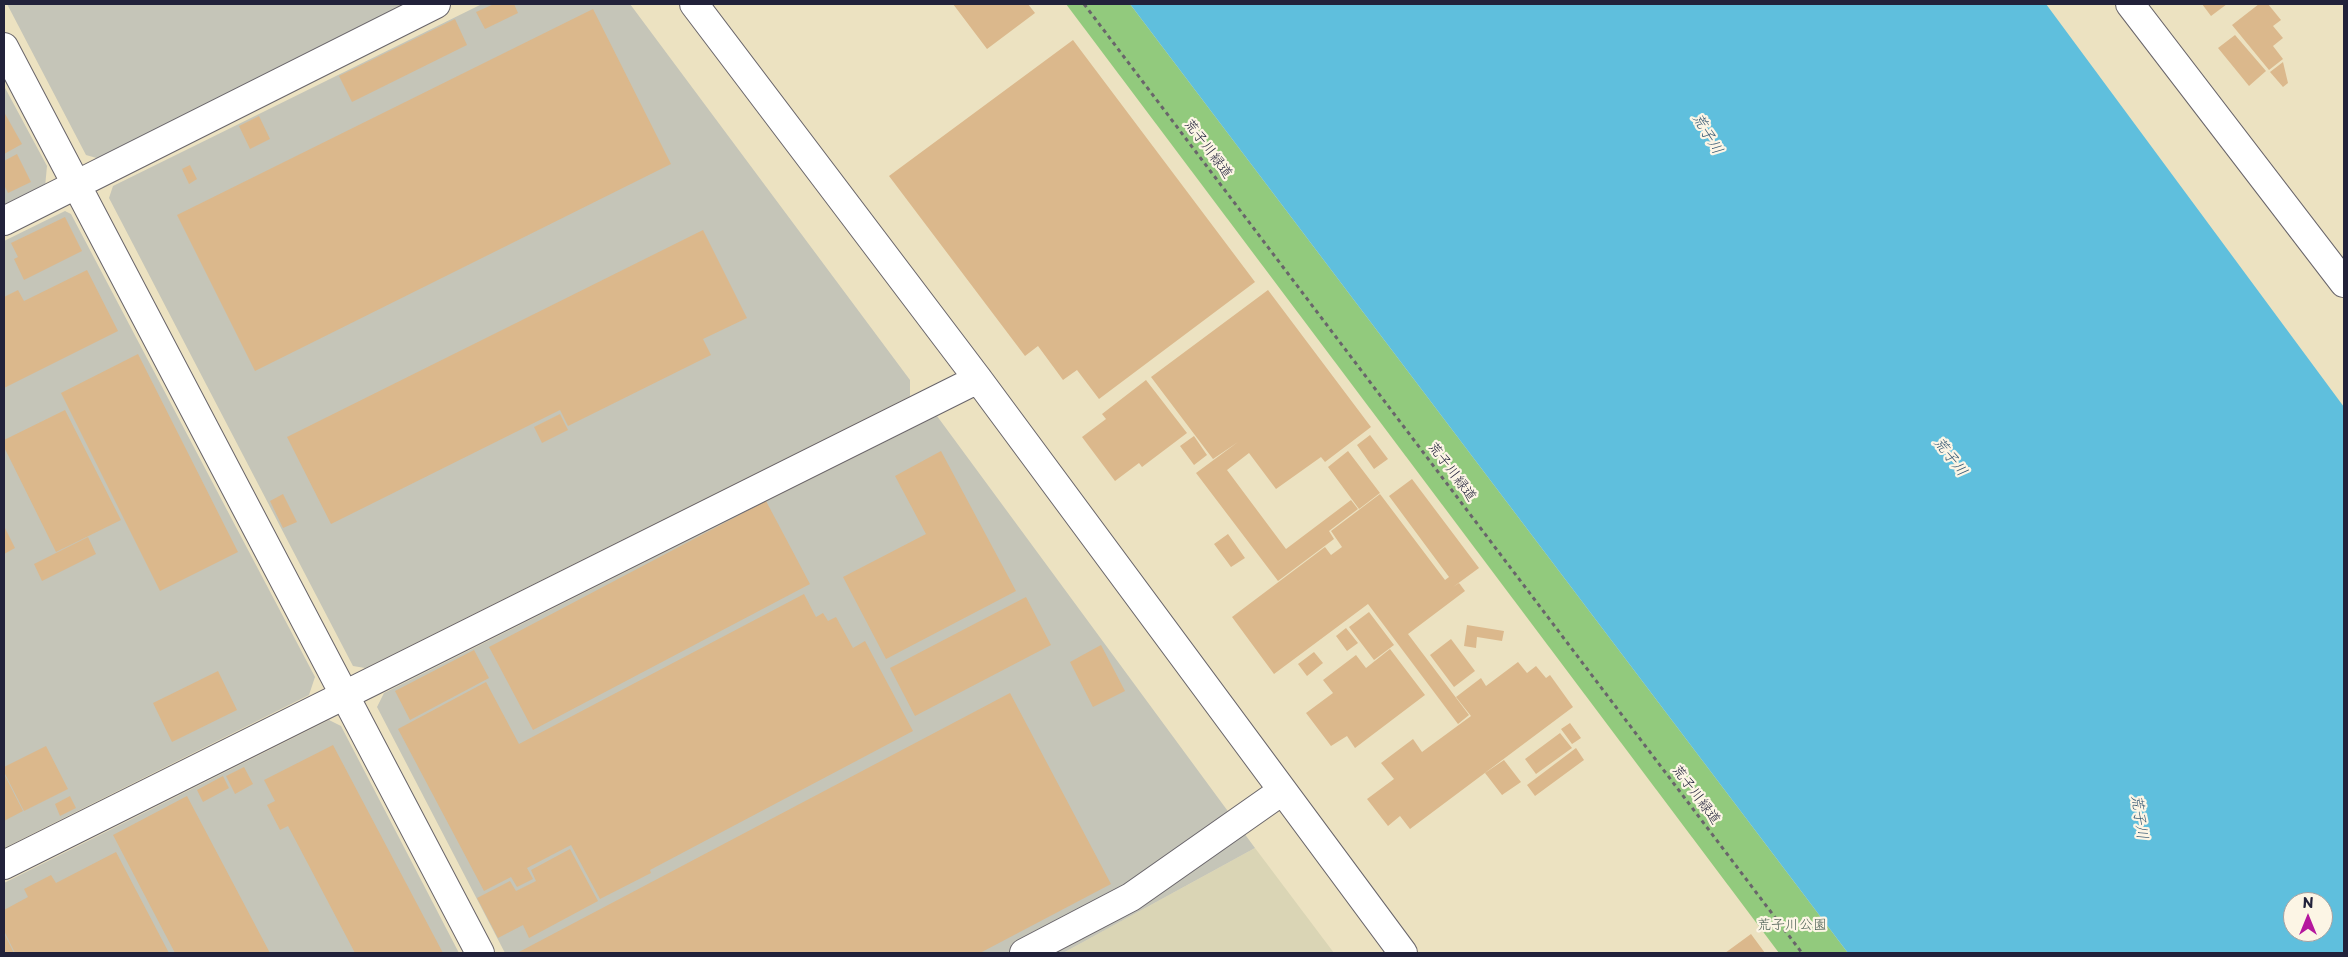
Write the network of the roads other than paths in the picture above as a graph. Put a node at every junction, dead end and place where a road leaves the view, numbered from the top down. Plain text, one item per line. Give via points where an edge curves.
1 (436, 4) edge
2 (694, 4) edge
3 (2130, 4) edge
4 (4, 47) edge
5 (75, 184) junction
6 (4, 221) edge
7 (2344, 283) edge
8 (978, 379) junction
9 (345, 696) junction
10 (1282, 791) junction
11 (4, 865) edge
12 (480, 953) edge
13 (1024, 953) edge
14 (1403, 953) edge

1 - 5 street
2 - 8 street
3 - 7 street
4 - 5 street
5 - 6 street
5 - 9 street
8 - 9 street
8 - 10 street
9 - 11 street
9 - 12 street
10 - 13 street via 1131,897
10 - 14 street

